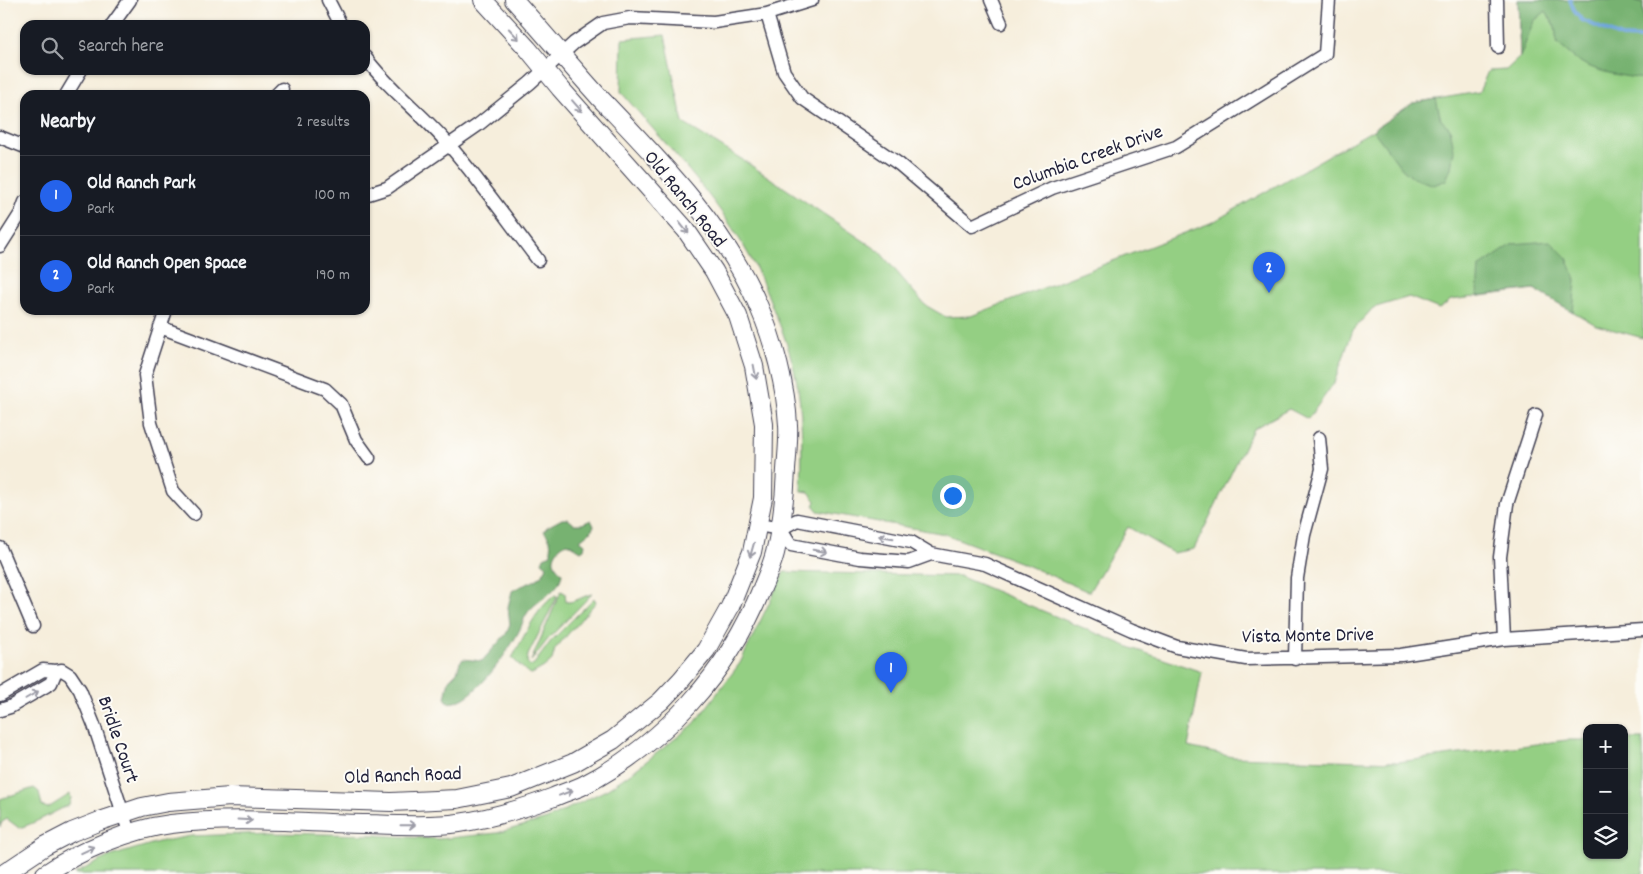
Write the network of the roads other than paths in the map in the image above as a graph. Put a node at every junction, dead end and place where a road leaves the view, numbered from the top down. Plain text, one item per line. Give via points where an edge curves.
1 (130, 0) edge
2 (328, 0) edge
3 (482, 0) edge
4 (514, 0) edge
5 (812, 0) edge
6 (991, 0) edge
7 (1328, 0) edge
8 (1497, 0) edge
9 (767, 14) junction
10 (116, 20) edge
11 (338, 20) edge
12 (1001, 23) dead end
13 (1498, 47) dead end
14 (561, 54) junction
15 (370, 64) edge
16 (545, 69) junction
17 (78, 75) edge
18 (69, 90) edge
19 (0, 137) edge
20 (20, 145) edge
21 (449, 145) junction
22 (370, 193) edge
23 (20, 215) edge
24 (0, 246) edge
25 (538, 260) dead end
26 (164, 315) edge
27 (160, 327) junction
28 (1536, 415) dead end
29 (1319, 438) dead end
30 (369, 458) dead end
31 (194, 514) dead end
32 (758, 525) junction
33 (781, 530) junction
34 (0, 548) edge
35 (931, 554) junction
36 (33, 626) dead end
37 (1643, 630) edge
38 (1504, 639) junction
39 (1295, 659) junction
40 (56, 672) junction
41 (0, 695) edge
42 (0, 710) edge
43 (122, 814) junction
44 (130, 835) junction
45 (4, 874) edge
46 (45, 874) edge

1 - 10 street
2 - 11 street
3 -> 16 street, Old Ranch Road
4 - 14 street, Old Ranch Road
5 - 9 street
6 - 12 street
7 - 9 street, Columbia Creek Drive via 1325,54 1176,147 1052,188 972,226 899,164 802,98 784,72
8 - 13 street
9 - 14 street via 714,22 630,18 603,23
14 - 16 street
14 - 33 street, Old Ranch Road via 702,211 734,257 760,308 778,362 788,426
15 - 21 street
16 - 21 street
16 -> 32 street, Old Ranch Road via 686,230 714,271 738,316 754,366 764,424 763,498
17 - 18 street
19 - 20 street
21 - 22 street via 387,188
21 - 25 street
23 - 24 street
26 - 27 street
27 - 30 street via 324,388 341,404 356,440
27 - 31 street via 145,375 151,422 173,491
28 - 38 street via 1507,504 1500,557
29 - 39 street via 1322,469 1296,578
32 - 33 street
32 -> 43 street, Old Ranch Road via 752,552 730,608 706,650 661,701 613,740 573,763 511,788 457,799 391,802 230,797 168,802
35 -> 33 street, Vista Monte Drive via 911,542 797,520
33 -> 35 street, Vista Monte Drive via 791,545 860,558 908,562
44 -> 33 street, Old Ranch Road via 168,824 228,820 455,824 514,812 580,787 627,759 670,724 718,670 751,617 774,558
34 - 36 street
35 - 39 street, Vista Monte Drive via 985,564 1177,647 1246,659
37 - 38 street, Vista Monte Drive
38 - 39 street, Vista Monte Drive via 1401,655
40 - 41 street via 43,670
42 -> 40 street via 51,683
40 - 43 street, Bridle Court via 62,670 70,674 80,690
43 - 44 street, Bridle Court
43 - 45 street, Old Ranch Road via 72,832
46 -> 44 street, Old Ranch Road via 85,851

